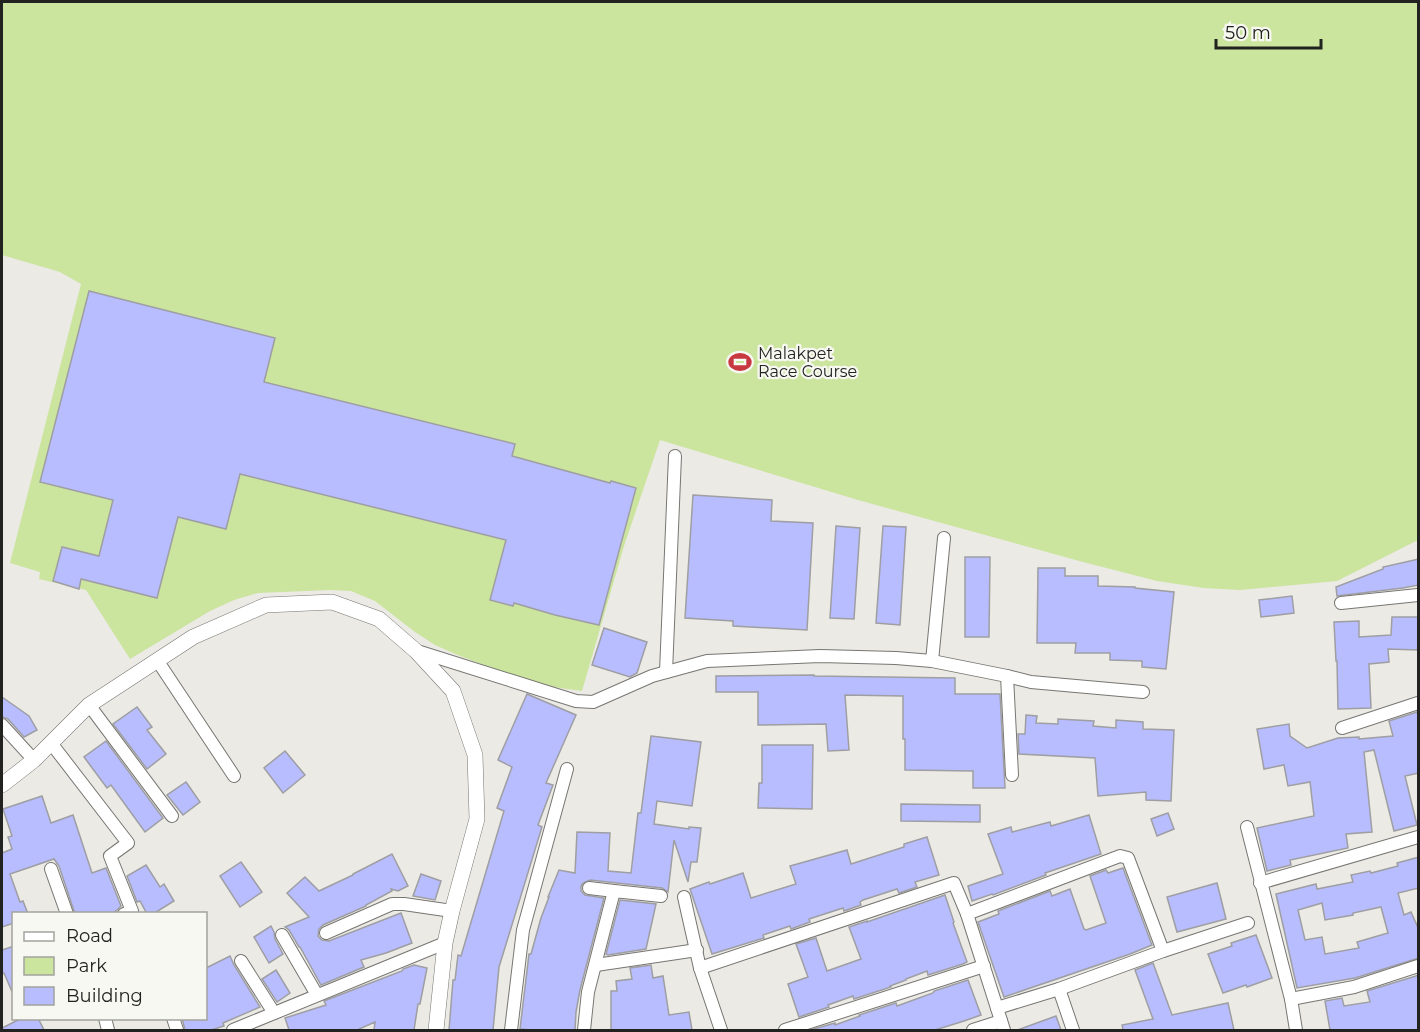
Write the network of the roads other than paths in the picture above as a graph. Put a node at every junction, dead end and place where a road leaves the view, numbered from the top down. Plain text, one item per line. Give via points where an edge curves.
1 (675, 456) dead end
2 (944, 538) dead end
3 (1419, 595) edge
4 (1341, 603) dead end
5 (416, 651) junction
6 (157, 660) junction
7 (932, 661) junction
8 (666, 672) junction
9 (1007, 676) junction
10 (1143, 692) dead end
11 (1419, 703) edge
12 (89, 705) junction
13 (2, 724) edge
14 (1342, 728) dead end
15 (51, 743) junction
16 (34, 760) junction
17 (567, 769) dead end
18 (1012, 775) dead end
19 (234, 776) dead end
20 (2, 785) edge
21 (172, 816) dead end
22 (1247, 827) dead end
23 (1419, 837) edge
24 (51, 869) dead end
25 (1260, 883) junction
26 (589, 888) dead end
27 (614, 891) junction
28 (661, 896) dead end
29 (684, 897) dead end
30 (452, 911) junction
31 (66, 912) edge
32 (129, 912) edge
33 (967, 914) junction
34 (1248, 924) dead end
35 (326, 933) dead end
36 (282, 935) dead end
37 (445, 943) junction
38 (697, 950) junction
39 (1163, 951) junction
40 (241, 961) dead end
41 (596, 965) junction
42 (984, 966) junction
43 (1419, 966) edge
44 (700, 969) junction
45 (1059, 988) junction
46 (317, 995) junction
47 (1291, 999) junction
48 (997, 1008) junction
49 (274, 1013) junction
50 (1003, 1026) edge
51 (233, 1030) edge
52 (436, 1030) edge
53 (510, 1030) edge
54 (584, 1030) edge
55 (721, 1030) edge
56 (785, 1030) edge
57 (973, 1030) edge
58 (1073, 1030) edge
59 (1296, 1030) edge

1 - 8 street
2 - 7 street
3 - 4 street
5 - 6 street via 379,619 332,602 266,605 193,637
5 - 8 street via 576,701 593,702
5 - 30 street via 453,691 475,755 477,819
6 - 12 street
6 - 19 street
7 - 8 street via 820,656 707,661
7 - 9 street
9 - 10 street via 1031,682
9 - 18 street
11 - 14 street
12 - 15 street
12 - 21 street
13 - 16 street
15 - 16 street
15 - 32 street via 128,843 110,856
16 - 20 street
17 - 53 street via 523,930
22 - 25 street
23 - 25 street
24 - 31 street
25 - 47 street
26 - 27 street
27 - 28 street
27 - 41 street
29 - 38 street
30 - 35 street via 392,904
30 - 37 street
33 - 39 street via 1120,856 1128,858
33 - 42 street
33 - 44 street via 954,883
34 - 39 street
36 - 46 street
37 - 46 street
37 - 52 street
38 - 41 street
38 - 44 street
39 - 45 street
40 - 49 street
41 - 54 street
42 - 48 street
42 - 56 street
43 - 47 street via 1354,987
44 - 55 street
45 - 48 street
45 - 58 street
46 - 49 street
47 - 59 street
48 - 50 street
49 - 51 street
50 - 57 street

